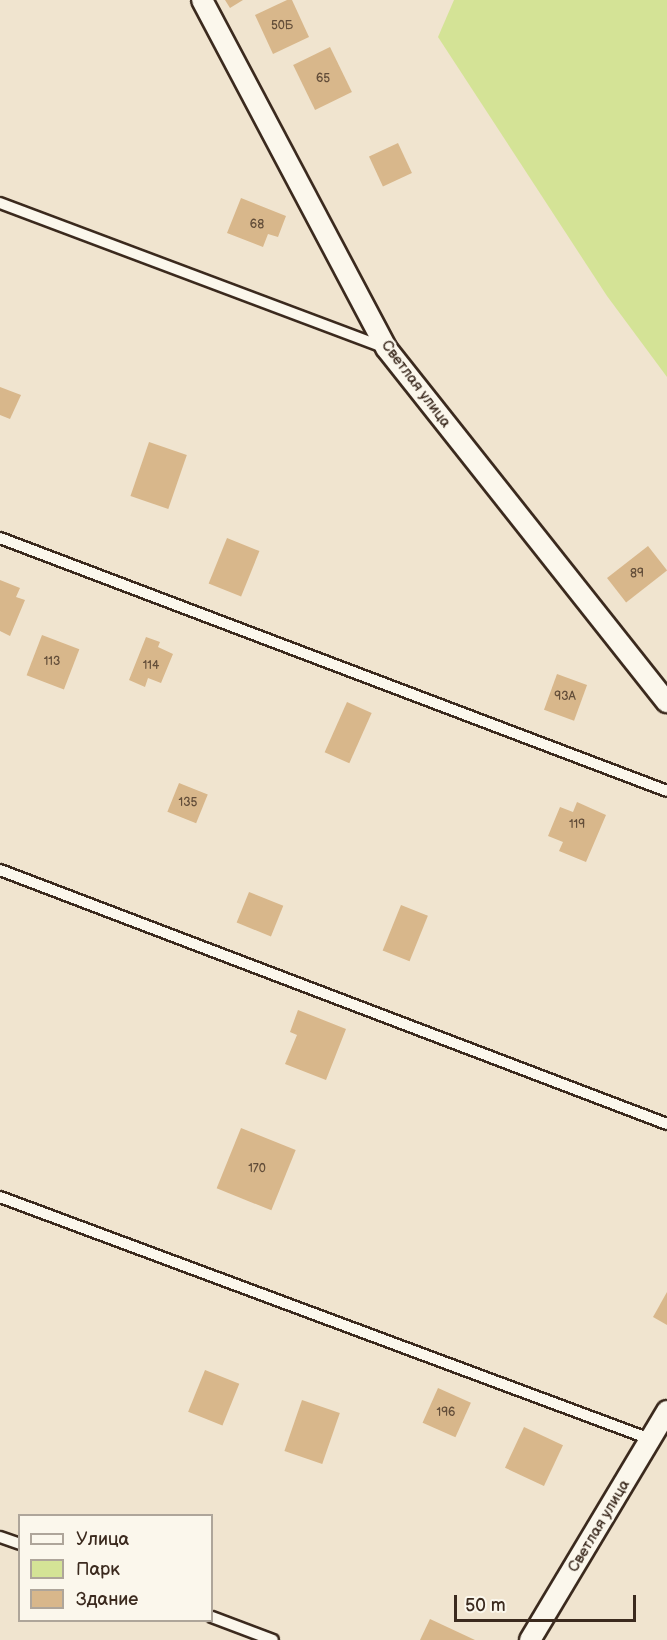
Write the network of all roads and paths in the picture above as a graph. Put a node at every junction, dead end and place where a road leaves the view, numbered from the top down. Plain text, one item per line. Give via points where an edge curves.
1 (202, 0) edge
2 (0, 202) edge
3 (386, 348) junction
4 (0, 538) edge
5 (667, 702) edge
6 (667, 791) edge
7 (0, 870) edge
8 (667, 1124) edge
9 (0, 1197) edge
10 (667, 1411) edge
11 (650, 1440) junction
12 (0, 1537) edge
13 (18, 1543) edge
14 (213, 1617) edge
15 (273, 1640) edge
16 (530, 1640) edge

1 - 3 street, Светлая улица
2 - 3 lane
3 - 5 street, Светлая улица
4 - 6 lane
7 - 8 lane
9 - 11 lane
10 - 11 street, Светлая улица
11 - 16 street, Светлая улица
12 - 13 lane
14 - 15 lane

